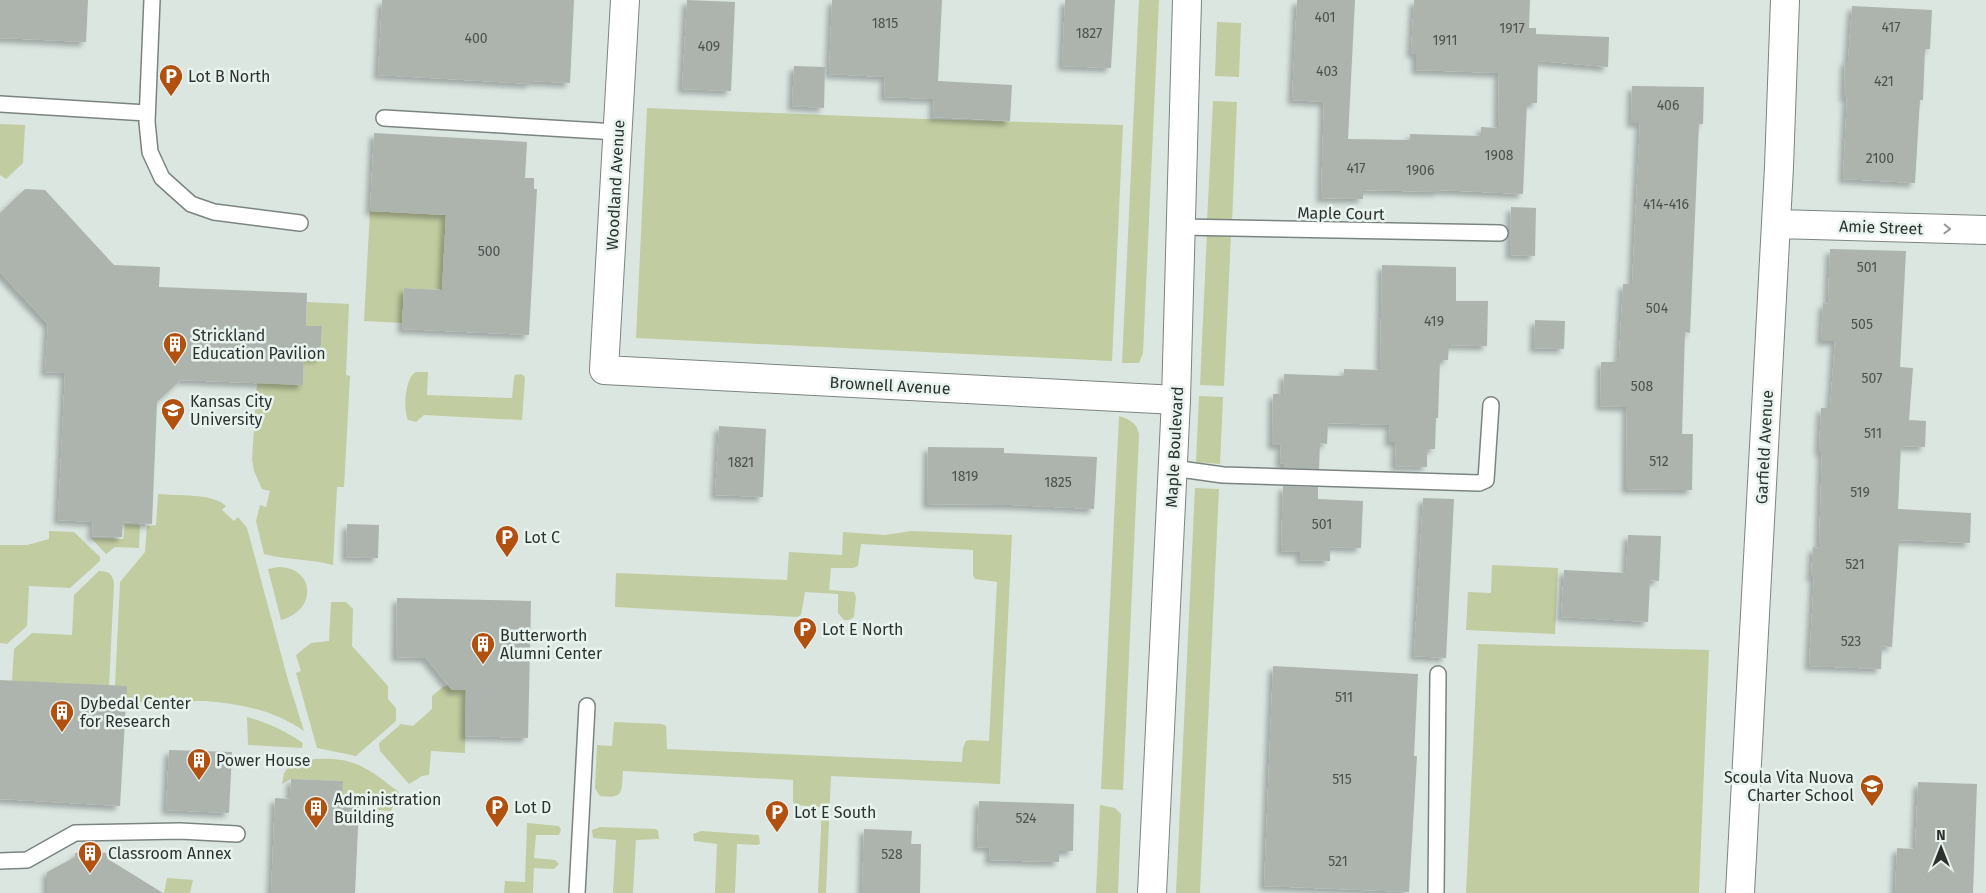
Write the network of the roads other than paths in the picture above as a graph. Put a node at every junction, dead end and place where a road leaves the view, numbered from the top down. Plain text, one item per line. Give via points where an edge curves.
1 (152, 0) edge
2 (625, 0) edge
3 (1187, 0) edge
4 (1785, 0) edge
5 (0, 104) edge
6 (147, 113) junction
7 (384, 118) dead end
8 (617, 132) junction
9 (300, 223) dead end
10 (1776, 224) junction
11 (1181, 227) junction
12 (1986, 230) edge
13 (1500, 233) dead end
14 (604, 370) joint
15 (1176, 400) junction
16 (1491, 405) dead end
17 (1173, 468) junction
18 (1438, 674) dead end
19 (587, 706) dead end
20 (237, 834) dead end
21 (0, 861) edge
22 (577, 893) edge
23 (1152, 893) edge
24 (1436, 893) edge
25 (1740, 893) edge

1 - 6 lane
2 - 8 street, Woodland Avenue
3 - 11 street, Maple Boulevard
4 - 10 street, Garfield Avenue
5 - 6 lane
6 - 9 lane via 150,152 162,178 191,204 214,212
7 - 8 lane
8 - 14 street, Woodland Avenue
10 -> 12 street, Amie Street
10 - 25 street, Garfield Avenue
11 - 13 lane, Maple Court
11 - 15 street, Maple Boulevard
14 - 15 street, Brownell Avenue
15 - 17 street, Maple Boulevard
16 - 17 lane via 1486,480 1479,483 1223,474
17 - 23 street, Maple Boulevard
18 - 24 lane
19 - 22 lane
20 - 21 lane via 75,832 27,860

